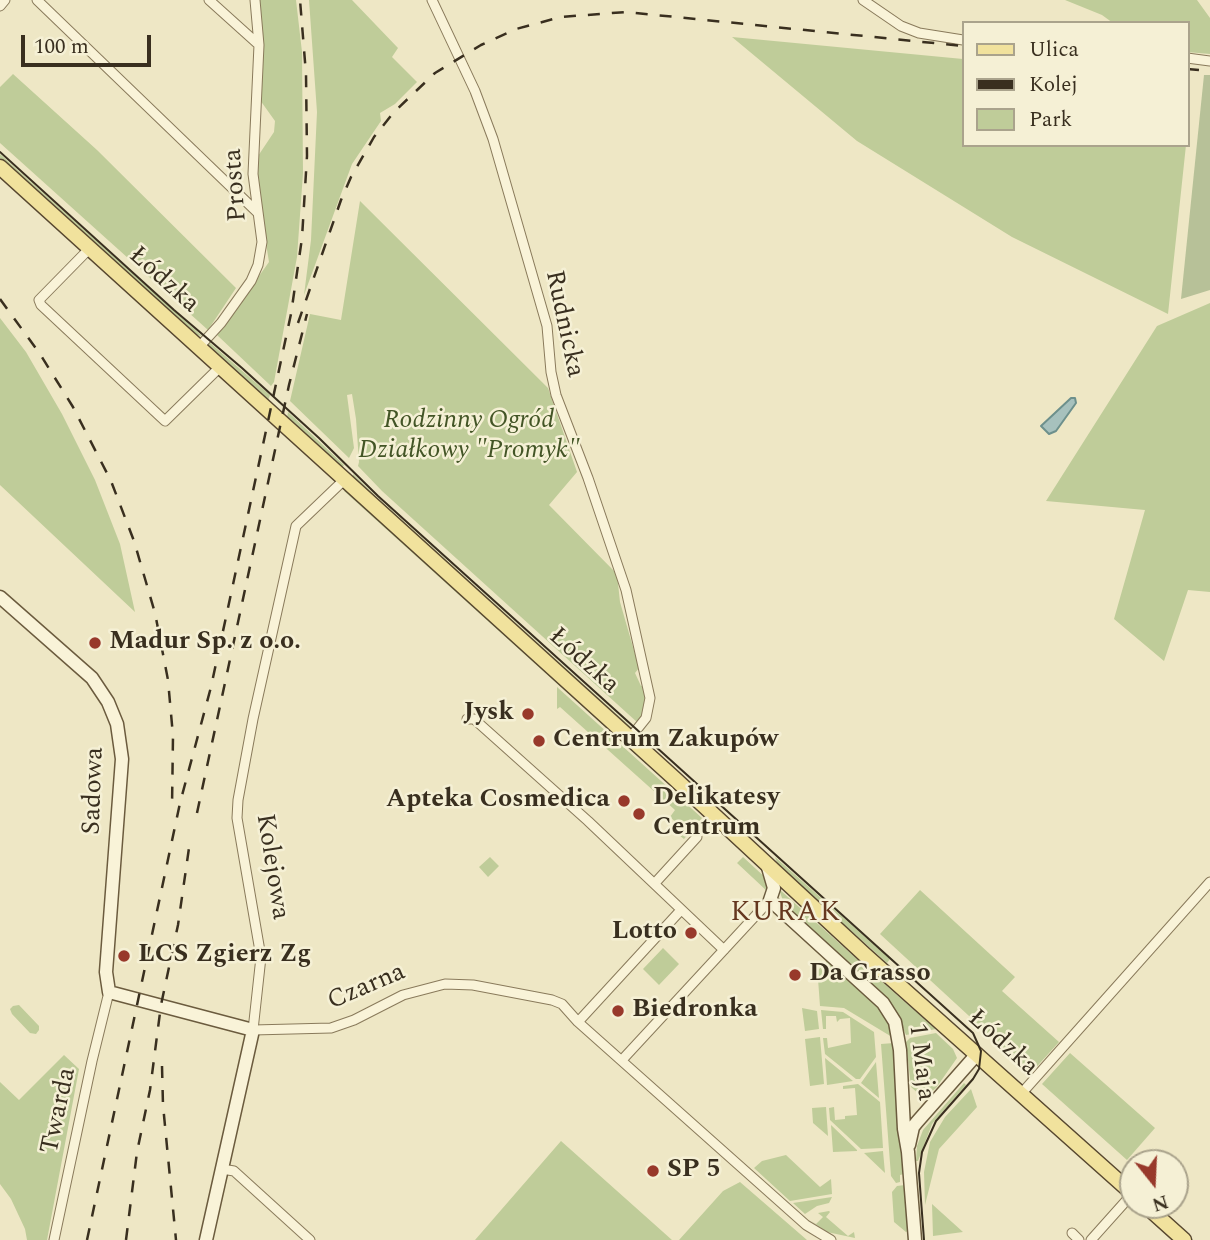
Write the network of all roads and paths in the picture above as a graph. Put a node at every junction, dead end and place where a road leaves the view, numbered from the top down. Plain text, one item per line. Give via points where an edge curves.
1 (5, 0) edge
2 (37, 0) edge
3 (209, 0) edge
4 (255, 0) edge
5 (432, 0) edge
6 (863, 0) edge
7 (0, 6) edge
8 (962, 40) edge
9 (259, 45) junction
10 (1189, 58) edge
11 (1210, 61) edge
12 (0, 167) edge
13 (258, 213) junction
14 (90, 248) junction
15 (199, 347) junction
16 (220, 367) junction
17 (344, 480) junction
18 (0, 597) edge
19 (467, 719) dead end
20 (630, 738) junction
21 (697, 837) dead end
22 (767, 864) junction
23 (1210, 882) edge
24 (655, 883) junction
25 (770, 900) junction
26 (681, 910) junction
27 (724, 950) junction
28 (109, 992) junction
29 (578, 1021) junction
30 (253, 1030) junction
31 (977, 1054) junction
32 (622, 1060) junction
33 (902, 1084) junction
34 (1021, 1094) junction
35 (924, 1114) junction
36 (908, 1152) junction
37 (222, 1169) junction
38 (1119, 1182) edge
39 (1119, 1209) edge
40 (1161, 1219) edge
41 (1072, 1233) dead end
42 (54, 1240) edge
43 (206, 1240) edge
44 (310, 1240) edge
45 (831, 1240) edge
46 (915, 1240) edge
47 (1079, 1240) edge
48 (1091, 1240) edge
49 (1184, 1240) edge

1 - 7 street
2 - 13 street
3 - 9 street
4 - 9 street, Prosta
5 - 20 street, Rudnicka via 493,139 547,326 556,395 626,590 650,698 646,718
6 - 8 street via 901,26
9 - 13 street, Prosta via 253,174
10 - 11 street
12 - 14 main road, Łódzka
13 - 15 street, Prosta via 262,242 256,273
14 - 15 main road, Łódzka
14 - 16 street via 39,300 165,421
15 - 16 main road, Łódzka
16 - 17 main road, Łódzka
17 - 20 main road, Łódzka
17 - 30 street, Kolejowa via 296,526 238,800 237,818 261,957
18 - 28 street, Sadowa via 92,678 117,724 122,774 106,972
19 - 24 street via 474,719
20 - 22 main road, Łódzka
21 - 24 street
22 - 25 street via 774,888
22 - 31 main road, Łódzka
23 - 34 street
24 - 26 street
25 - 27 street
25 - 33 street, 1 Maja via 888,1010 898,1033
26 - 27 street
26 - 29 street
27 - 32 street
28 - 30 street, Czarna
28 - 42 street, Twarda
29 - 30 street, Czarna via 552,1000 445,984 403,995 331,1028
29 - 32 street, Czarna
30 - 37 street, Kolejowa
31 - 34 main road, Łódzka
31 - 35 street, 1 Maja
32 - 45 street, Czarna via 806,1225
33 - 35 street
33 - 36 street, 1 Maja
34 - 38 main road, Łódzka
35 - 36 street, 1 Maja via 913,1128
36 - 46 street, 1 Maja
37 - 43 street, Kolejowa
37 - 44 street via 234,1171
39 - 48 street
40 - 49 main road
41 - 47 street

